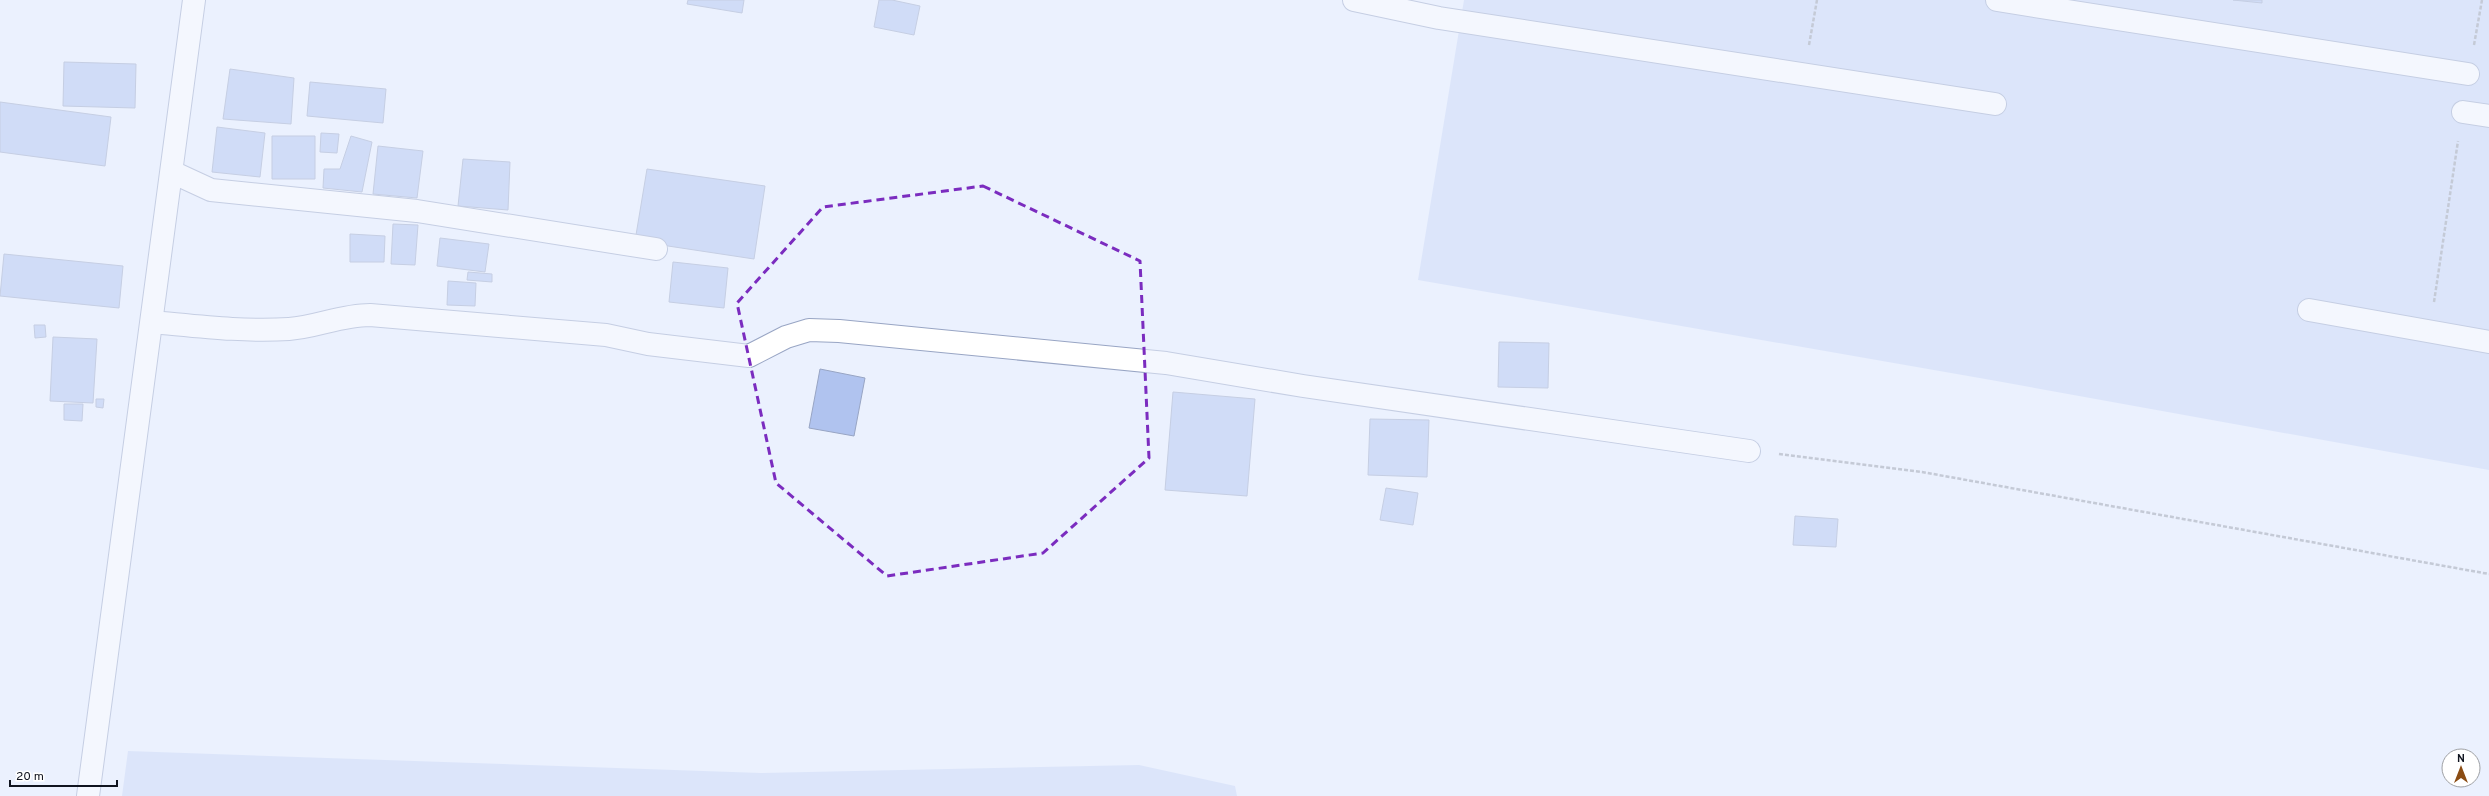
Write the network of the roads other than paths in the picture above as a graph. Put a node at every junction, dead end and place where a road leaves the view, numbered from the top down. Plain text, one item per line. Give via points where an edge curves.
1 (194, 0) edge
2 (1354, 0) edge
3 (1997, 0) edge
4 (1441, 9) edge
5 (2468, 74) road end
6 (1995, 104) dead end
7 (2463, 112) road end
8 (2489, 116) edge
9 (172, 172) junction
10 (656, 248) dead end
11 (2309, 310) dead end
12 (152, 322) junction
13 (2489, 342) edge
14 (1749, 451) road end
15 (88, 796) edge

1 - 9 street
2 - 4 street
3 - 5 street
4 - 6 street via 1803,75
7 - 8 street
9 - 10 street via 211,190 417,211
9 - 12 street
11 - 13 street
12 - 14 street via 230,330 290,329 350,315 370,315 606,335 648,344 749,356 786,337 809,330 839,331 1166,363 1303,386
12 - 15 street

